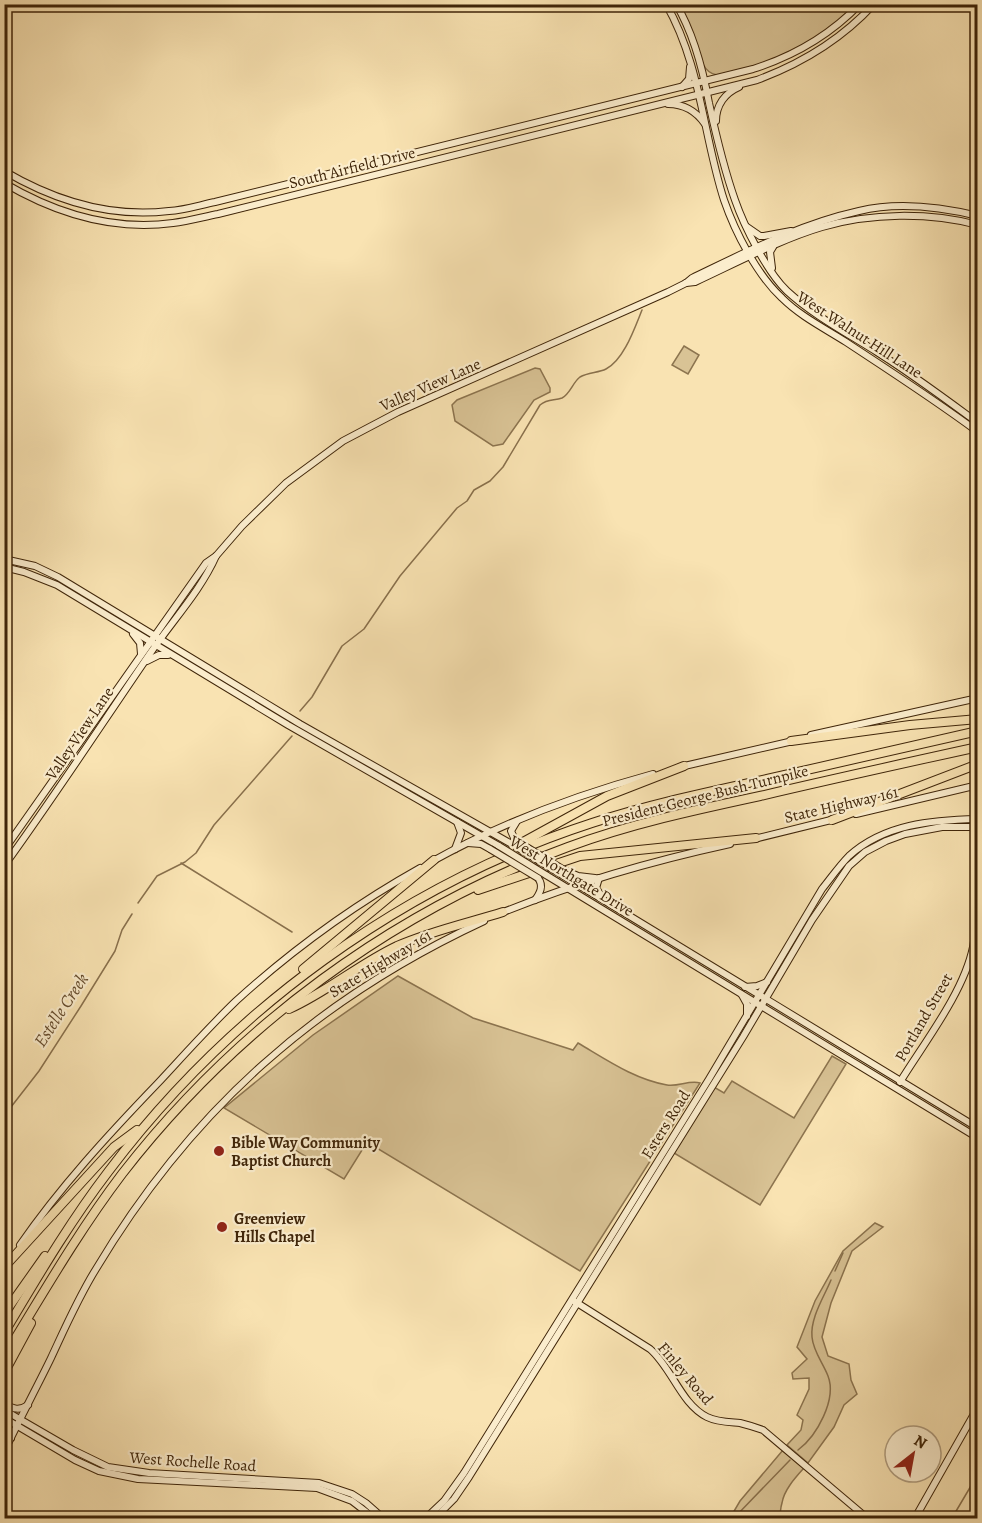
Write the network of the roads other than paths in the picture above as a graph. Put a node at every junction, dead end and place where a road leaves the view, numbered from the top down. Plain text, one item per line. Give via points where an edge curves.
1 (666, 4) edge
2 (676, 4) edge
3 (860, 4) edge
4 (874, 4) edge
5 (689, 55) junction
6 (786, 57) junction
7 (701, 66) junction
8 (791, 67) junction
9 (720, 78) junction
10 (757, 80) junction
11 (706, 82) junction
12 (696, 84) junction
13 (682, 87) junction
14 (708, 91) junction
15 (698, 93) junction
16 (659, 104) junction
17 (706, 125) junction
18 (716, 130) junction
19 (4, 171) edge
20 (4, 183) edge
21 (247, 195) junction
22 (249, 206) junction
23 (978, 216) edge
24 (978, 225) edge
25 (747, 227) junction
26 (794, 232) junction
27 (773, 247) junction
28 (759, 250) junction
29 (749, 254) junction
30 (738, 262) junction
31 (759, 269) junction
32 (776, 277) junction
33 (686, 284) junction
34 (941, 401) junction
35 (978, 423) edge
36 (978, 432) edge
37 (216, 556) junction
38 (4, 559) edge
39 (4, 567) edge
40 (43, 570) junction
41 (40, 577) junction
42 (169, 615) junction
43 (142, 627) junction
44 (170, 628) junction
45 (129, 629) junction
46 (158, 636) junction
47 (153, 644) junction
48 (171, 655) junction
49 (186, 655) junction
50 (142, 659) junction
51 (256, 697) junction
52 (978, 698) edge
53 (252, 704) junction
54 (978, 719) edge
55 (978, 731) edge
56 (791, 741) junction
57 (978, 747) edge
58 (978, 764) edge
59 (684, 766) junction
60 (978, 785) edge
61 (520, 819) junction
62 (978, 819) edge
63 (832, 820) junction
64 (456, 821) junction
65 (978, 827) edge
66 (490, 831) junction
67 (481, 835) junction
68 (756, 838) junction
69 (511, 841) junction
70 (468, 843) junction
71 (455, 849) junction
72 (4, 850) edge
73 (863, 850) junction
74 (434, 860) junction
75 (4, 866) edge
76 (469, 874) junction
77 (599, 878) junction
78 (579, 885) junction
79 (978, 886) edge
80 (568, 888) junction
81 (450, 900) junction
82 (534, 900) junction
83 (606, 902) junction
84 (503, 912) junction
85 (976, 935) edge
86 (699, 964) junction
87 (770, 980) junction
88 (744, 987) junction
89 (741, 994) junction
90 (762, 997) junction
91 (758, 1004) junction
92 (261, 1010) junction
93 (278, 1014) junction
94 (747, 1017) junction
95 (833, 1040) junction
96 (830, 1048) junction
97 (901, 1081) junction
98 (896, 1088) junction
99 (959, 1117) junction
100 (147, 1123) junction
101 (954, 1124) junction
102 (978, 1128) edge
103 (978, 1138) edge
104 (77, 1215) junction
105 (6, 1266) edge
106 (52, 1279) junction
107 (575, 1301) junction
108 (4, 1314) edge
109 (4, 1333) edge
110 (4, 1357) edge
111 (4, 1373) edge
112 (28, 1404) junction
113 (978, 1407) edge
114 (6, 1410) edge
115 (19, 1423) junction
116 (4, 1425) edge
117 (11, 1438) junction
118 (4, 1452) edge
119 (374, 1518) edge
120 (383, 1518) edge
121 (426, 1518) edge
122 (435, 1518) edge
123 (867, 1518) edge
124 (915, 1518) edge

1 - 5 main road, West Walnut Hill Lane
2 - 7 main road, West Walnut Hill Lane
3 - 6 main road, South Airfield Drive via 823,36
4 - 8 main road via 839,38
5 - 12 main road, West Walnut Hill Lane
5 - 13 main road via 691,72
6 - 8 main road
6 - 9 main road, South Airfield Drive
7 - 9 main road
7 - 11 main road, West Walnut Hill Lane
8 - 10 main road
9 - 11 main road, South Airfield Drive
10 - 14 main road, South Airfield Drive
10 - 18 main road via 725,97 717,112
11 - 12 main road, South Airfield Drive
11 - 14 main road, West Walnut Hill Lane
12 - 13 main road, South Airfield Drive
12 - 15 main road, West Walnut Hill Lane
13 - 21 main road, South Airfield Drive
14 - 15 main road, South Airfield Drive
14 - 18 main road, West Walnut Hill Lane
15 - 16 main road, South Airfield Drive
15 - 17 main road, West Walnut Hill Lane
16 - 17 main road via 686,107
16 - 22 main road, South Airfield Drive
17 - 29 main road, West Walnut Hill Lane via 724,200
18 - 25 main road, West Walnut Hill Lane via 735,201
19 - 21 main road, South Airfield Drive via 30,186 82,206 126,212 171,211
20 - 22 main road, South Airfield Drive via 55,209 127,224 172,223
21 - 22 main road
23 - 26 main road, Valley View Lane via 929,208 874,208
24 - 27 main road, Valley View Lane via 912,216 868,219 822,227
25 - 26 main road via 764,236
25 - 28 main road, West Walnut Hill Lane
26 - 28 main road, Valley View Lane
27 - 28 main road, Valley View Lane
27 - 32 main road via 770,257
28 - 29 main road, Valley View Lane
28 - 32 main road, West Walnut Hill Lane
29 - 30 main road, Valley View Lane
29 - 31 main road, West Walnut Hill Lane
29 - 33 main road, Valley View Lane
30 - 31 main road
30 - 33 main road, Valley View Lane
31 - 34 main road, West Walnut Hill Lane via 794,309
32 - 34 main road, West Walnut Hill Lane via 808,307 917,378
33 - 37 main road, Valley View Lane via 398,412 343,441 285,483
34 - 35 main road, West Walnut Hill Lane
34 - 36 main road, West Walnut Hill Lane
37 - 42 main road, Valley View Lane
37 - 44 main road, Valley View Lane
38 - 40 main road, West Northgate Drive
39 - 41 main road, West Northgate Drive
40 - 41 main road
40 - 43 main road, West Northgate Drive
41 - 45 main road, West Northgate Drive
42 - 43 main road via 155,626
42 - 46 main road, Valley View Lane
43 - 46 main road, West Northgate Drive
44 - 46 main road, Valley View Lane
44 - 49 main road via 171,640
45 - 47 main road, West Northgate Drive
45 - 50 main road via 140,643
46 - 47 main road, Valley View Lane
46 - 49 main road, West Northgate Drive
47 - 48 main road, West Northgate Drive
47 - 50 main road, Valley View Lane
48 - 50 main road
48 - 53 main road, West Northgate Drive
49 - 51 main road, West Northgate Drive
50 - 72 main road, Valley View Lane
50 - 75 main road, Valley View Lane
51 - 53 main road
51 - 66 main road, West Northgate Drive
52 - 56 main road
53 - 64 main road, West Northgate Drive
54 - 56 highway
55 - 76 highway, President George Bush Turnpike via 642,808 548,839
56 - 59 main road
57 - 81 highway, President George Bush Turnpike via 633,826 549,855
58 - 63 highway
59 - 61 main road via 616,784
59 - 76 highway via 607,796
60 - 63 main road, State Highway 161
61 - 66 main road
61 - 69 main road via 511,831
62 - 73 main road, Esters Road via 919,823 890,832
63 - 68 main road, State Highway 161
64 - 67 main road, West Northgate Drive
64 - 71 main road via 461,833
65 - 73 main road, Esters Road via 929,829
66 - 67 main road
66 - 69 main road, West Northgate Drive
67 - 70 main road
67 - 80 main road, West Northgate Drive, bridge
68 - 77 main road, State Highway 161
68 - 81 highway via 580,856
69 - 77 main road, bridge via 578,876
69 - 78 main road, West Northgate Drive, bridge
70 - 71 main road
70 - 82 main road, bridge via 481,844 538,878 540,893
71 - 74 main road
73 - 87 main road, Esters Road via 840,866 822,889
73 - 90 main road, Esters Road
74 - 92 highway via 292,978
74 - 105 main road via 341,917 235,1003 81,1167
76 - 92 highway, President George Bush Turnpike via 350,943
77 - 78 main road, State Highway 161
77 - 83 main road via 596,888
78 - 80 main road, State Highway 161
78 - 83 main road, West Northgate Drive
79 - 85 main road, Portland Street
80 - 82 main road, State Highway 161
80 - 86 main road, West Northgate Drive
81 - 93 highway, President George Bush Turnpike via 359,954
82 - 84 main road, State Highway 161
83 - 86 main road, West Northgate Drive
84 - 93 highway via 396,947 308,1001
84 - 112 main road, State Highway 161 via 447,938 367,984 285,1043 224,1101 174,1156 114,1239
85 - 97 main road, Portland Street via 956,991
86 - 88 main road, West Northgate Drive
86 - 89 main road, West Northgate Drive
87 - 88 main road via 761,986
87 - 90 main road, Esters Road
88 - 90 main road, West Northgate Drive
89 - 91 main road, West Northgate Drive
89 - 94 main road via 747,1005
90 - 91 main road, Esters Road
90 - 95 main road, West Northgate Drive
91 - 94 main road, Esters Road
91 - 96 main road, West Northgate Drive
91 - 107 main road, Esters Road
92 - 100 highway, President George Bush Turnpike via 205,1061
93 - 106 highway, President George Bush Turnpike via 215,1070 149,1141 106,1196
94 - 107 main road, Esters Road
95 - 96 main road
95 - 97 main road, West Northgate Drive
96 - 98 main road, West Northgate Drive
97 - 98 main road, Portland Street
97 - 99 main road, West Northgate Drive
98 - 101 main road, West Northgate Drive
99 - 101 main road
99 - 102 main road, West Northgate Drive
100 - 104 highway, President George Bush Turnpike
100 - 105 highway via 114,1147
101 - 103 main road, West Northgate Drive
104 - 108 highway
104 - 109 highway, President George Bush Turnpike
106 - 110 highway, President George Bush Turnpike
106 - 111 highway
107 - 121 main road, Esters Road via 454,1487
107 - 122 main road, Esters Road via 460,1491
107 - 123 main road, Finley Road via 655,1353 700,1413 763,1430
112 - 114 main road via 22,1409
112 - 115 main road, State Highway 161
113 - 124 main road
114 - 115 main road, West Rochelle Road
115 - 117 main road, State Highway 161
115 - 119 main road, West Rochelle Road via 99,1471 138,1479 317,1488 352,1501
115 - 120 main road, West Rochelle Road via 108,1467 149,1473 319,1482 352,1494
116 - 117 main road
117 - 118 main road, State Highway 161

